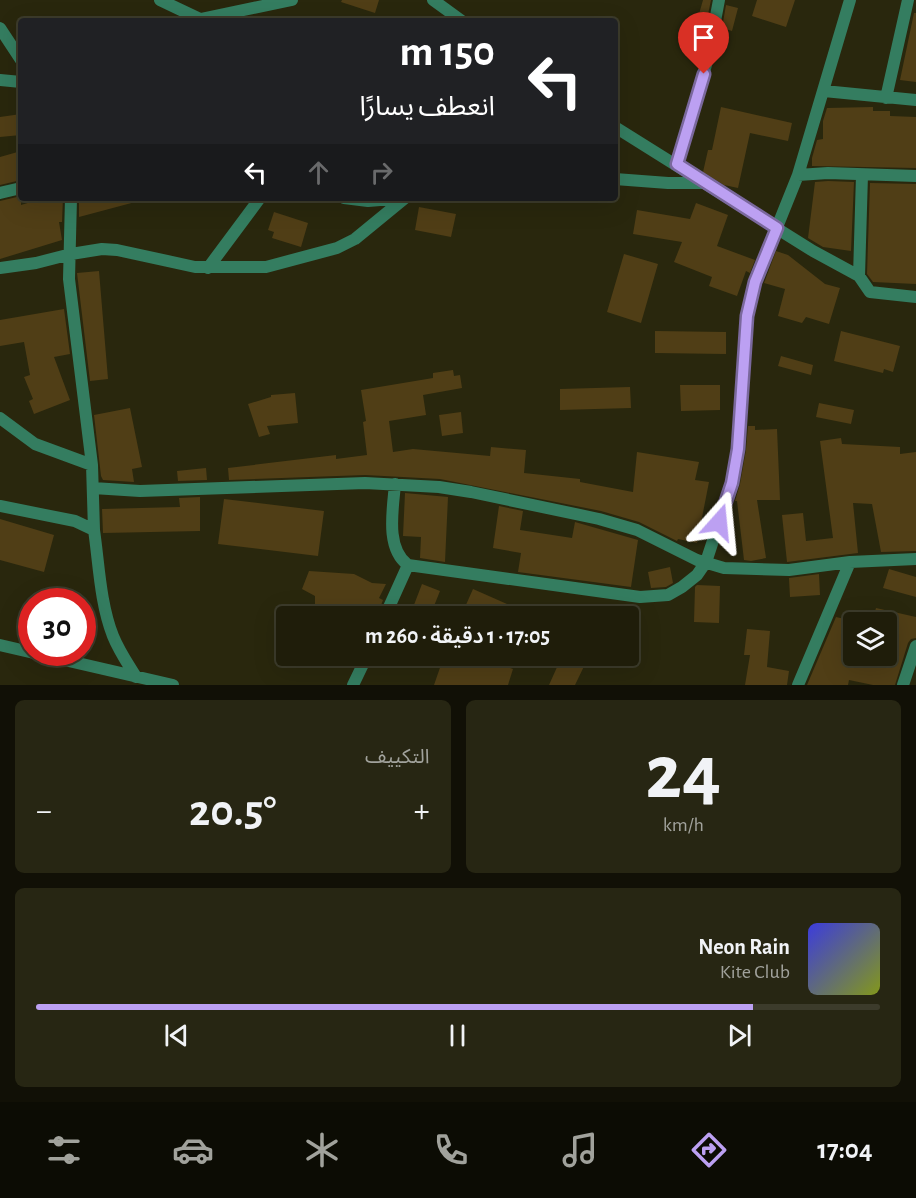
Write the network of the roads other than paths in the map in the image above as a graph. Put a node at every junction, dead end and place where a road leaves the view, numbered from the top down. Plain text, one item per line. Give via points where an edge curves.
1 (160, 0) edge
2 (292, 0) edge
3 (433, 0) edge
4 (720, 0) edge
5 (850, 0) edge
6 (908, 0) edge
7 (194, 18) edge
8 (207, 18) edge
9 (458, 18) edge
10 (0, 28) edge
11 (18, 55) edge
12 (0, 80) edge
13 (18, 82) edge
14 (824, 91) junction
15 (886, 98) junction
16 (916, 100) edge
17 (618, 129) edge
18 (677, 164) junction
19 (862, 174) junction
20 (798, 175) junction
21 (916, 176) edge
22 (618, 179) edge
23 (704, 183) junction
24 (18, 190) edge
25 (0, 193) edge
26 (71, 201) edge
27 (258, 201) edge
28 (401, 201) edge
29 (777, 228) junction
30 (71, 254) junction
31 (0, 268) edge
32 (208, 268) junction
33 (859, 276) junction
34 (914, 299) edge
35 (0, 418) edge
36 (92, 465) junction
37 (395, 484) junction
38 (93, 488) junction
39 (0, 506) edge
40 (93, 530) junction
41 (916, 559) edge
42 (706, 562) junction
43 (850, 562) junction
44 (408, 565) junction
45 (390, 606) edge
46 (0, 645) edge
47 (916, 646) edge
48 (362, 666) edge
49 (136, 677) junction
50 (173, 685) edge
51 (353, 685) edge
52 (798, 685) edge
53 (903, 685) edge

1 - 7 street
2 - 8 street
3 - 9 street
4 - 18 street via 708,58
5 - 14 street
6 - 15 street
10 - 11 street
12 - 13 street
14 - 15 street
14 - 20 street
15 - 16 street
17 - 18 street
18 - 23 street
19 - 20 street
19 - 21 street
19 - 33 street
20 - 29 street
22 - 23 street
23 - 29 street
24 - 25 street
26 - 30 street
27 - 32 street
28 - 32 street via 355,239 337,248 266,267
29 - 33 street
29 - 42 street via 755,282 747,316 738,449 732,483
30 - 31 street
30 - 32 street via 117,250
30 - 36 street via 69,279
33 - 34 street via 870,292
35 - 36 street via 35,444
36 - 38 street
37 - 38 street via 140,491
37 - 42 street via 471,492 599,519 637,530
37 - 44 street via 395,544
38 - 40 street
39 - 40 street via 75,521
40 - 49 street via 113,635
41 - 43 street
42 - 43 street via 724,568 789,570
42 - 44 street via 682,587 657,597
43 - 52 street
44 - 45 street
46 - 49 street
47 - 53 street
48 - 51 street
49 - 50 street

